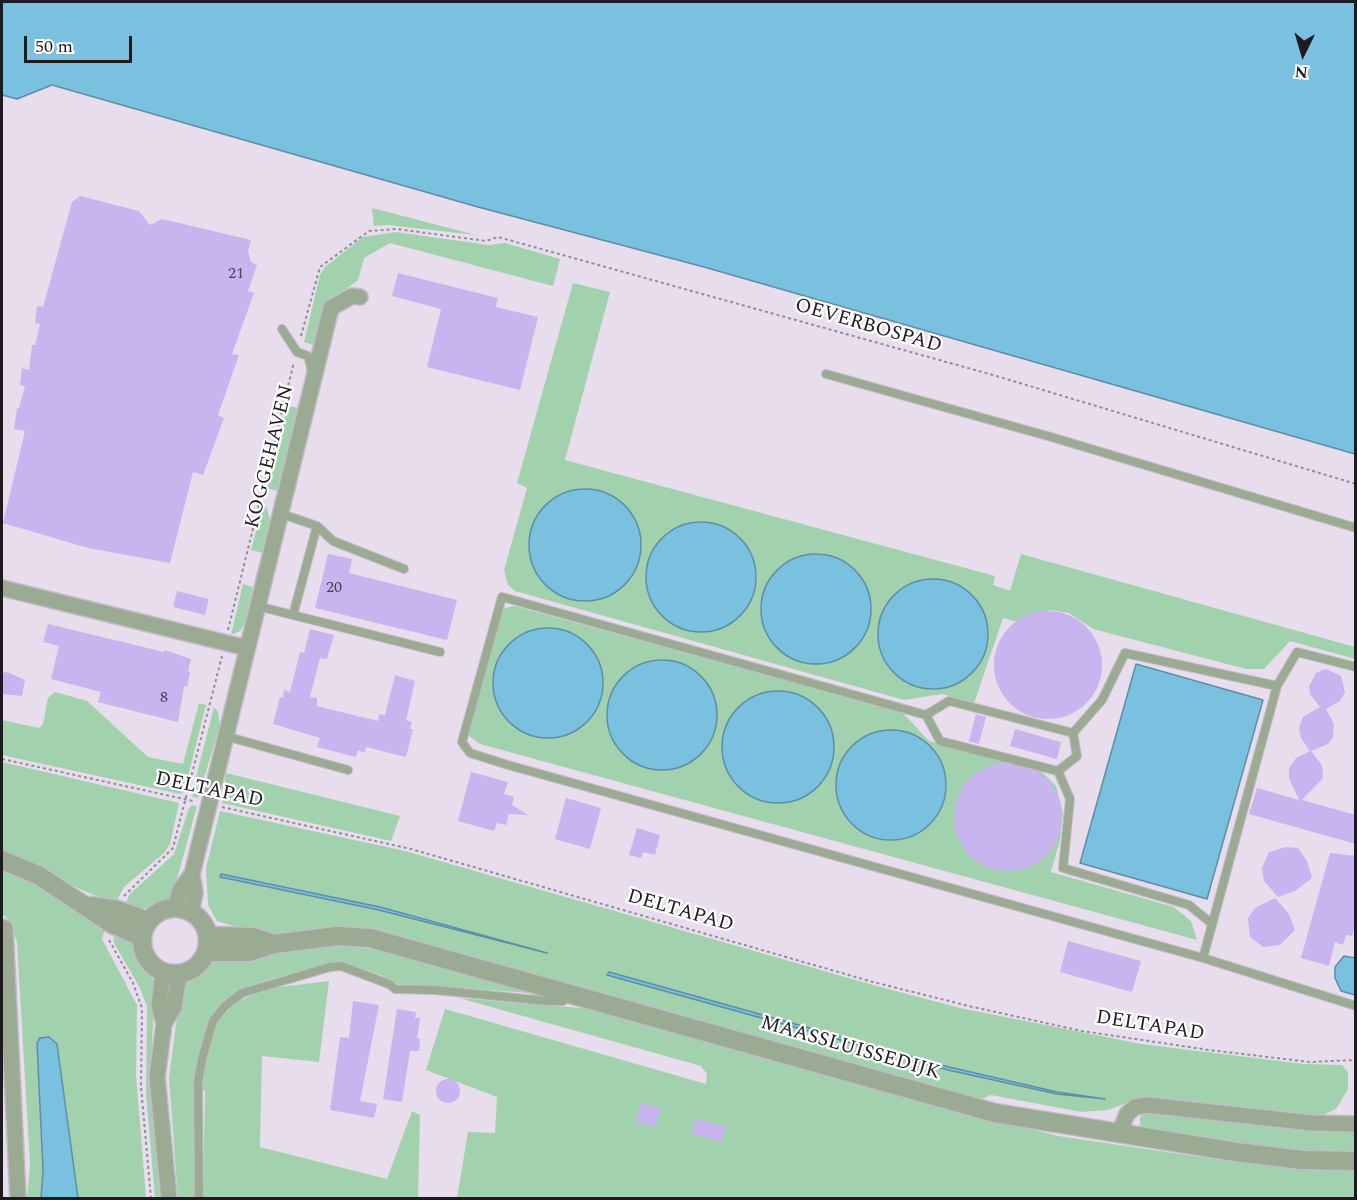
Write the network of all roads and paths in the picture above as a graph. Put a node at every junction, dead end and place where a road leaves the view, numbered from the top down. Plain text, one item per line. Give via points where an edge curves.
1 (360, 297) dead end
2 (282, 328) dead end
3 (297, 352) junction
4 (313, 374) junction
5 (826, 374) dead end
6 (1356, 484) edge
7 (279, 513) junction
8 (317, 526) junction
9 (1356, 528) edge
10 (404, 569) dead end
11 (2, 588) edge
12 (257, 606) junction
13 (293, 615) junction
14 (225, 644) junction
15 (247, 648) junction
16 (440, 652) dead end
17 (1356, 667) edge
18 (1277, 686) junction
19 (926, 715) junction
20 (1073, 733) junction
21 (225, 736) junction
22 (2, 759) edge
23 (348, 770) dead end
24 (1058, 771) junction
25 (187, 799) junction
26 (209, 804) junction
27 (2, 860) edge
28 (183, 910) junction
29 (114, 917) junction
30 (1212, 924) junction
31 (2, 927) edge
32 (145, 929) junction
33 (207, 944) junction
34 (1203, 958) junction
35 (171, 974) junction
36 (573, 994) junction
37 (1356, 1006) edge
38 (1356, 1060) edge
39 (1356, 1124) edge
40 (1119, 1133) junction
41 (1356, 1161) edge
42 (18, 1198) edge
43 (151, 1198) edge
44 (169, 1198) edge
45 (199, 1198) edge

1 - 4 street, KOGGEHAVEN via 352,296 331,308
2 - 3 lane
3 - 4 lane via 308,356
3 - 6 path, OEVERBOSPAD via 320,267 369,231 397,229 486,241 498,237 993,375
3 - 14 path
4 - 7 street, KOGGEHAVEN
5 - 9 lane
7 - 8 lane
7 - 12 street, KOGGEHAVEN
8 - 10 lane via 333,541
8 - 13 lane
11 - 14 street
12 - 13 lane
12 - 15 street, KOGGEHAVEN
13 - 16 lane
14 - 15 street
14 - 25 path
15 - 21 street, KOGGEHAVEN
17 - 18 lane via 1297,652
18 - 20 lane via 1125,653 1102,700
18 - 30 lane
19 - 20 lane via 949,701
19 - 24 lane via 940,741
19 - 34 lane via 502,597 462,742 470,753 508,765
20 - 24 lane via 1077,756
21 - 23 lane
21 - 26 street, KOGGEHAVEN
22 - 25 path, DELTAPAD
24 - 30 lane via 1070,799 1063,868 1189,905
25 - 26 path, DELTAPAD
25 - 29 path via 173,848 125,893
26 - 28 street, KOGGEHAVEN via 192,874 195,893
26 - 38 path, DELTAPAD via 411,849 973,1007 1082,1030 1209,1050 1310,1062
27 - 29 street
28 - 32 street via 157,913
28 - 33 street via 200,920
29 - 32 street
29 - 43 path via 109,943 133,983 142,1008 141,1088
30 - 34 lane
31 - 42 street
32 - 35 street via 144,956 152,966
33 - 35 street via 199,964
33 - 36 street, MAASSLUISSEDIJK via 253,937 274,944 337,936 370,938
34 - 37 lane
35 - 44 street via 159,1005 164,1024 157,1077
36 - 40 street, MAASSLUISSEDIJK via 995,1113
36 - 45 lane, MAASSLUISSEDIJK via 563,1001 547,1001 395,989 341,966 242,993 213,1021 202,1059 198,1082
39 - 40 street via 1147,1105 1135,1107 1127,1114
40 - 41 street, MAASSLUISSEDIJK via 1302,1160

